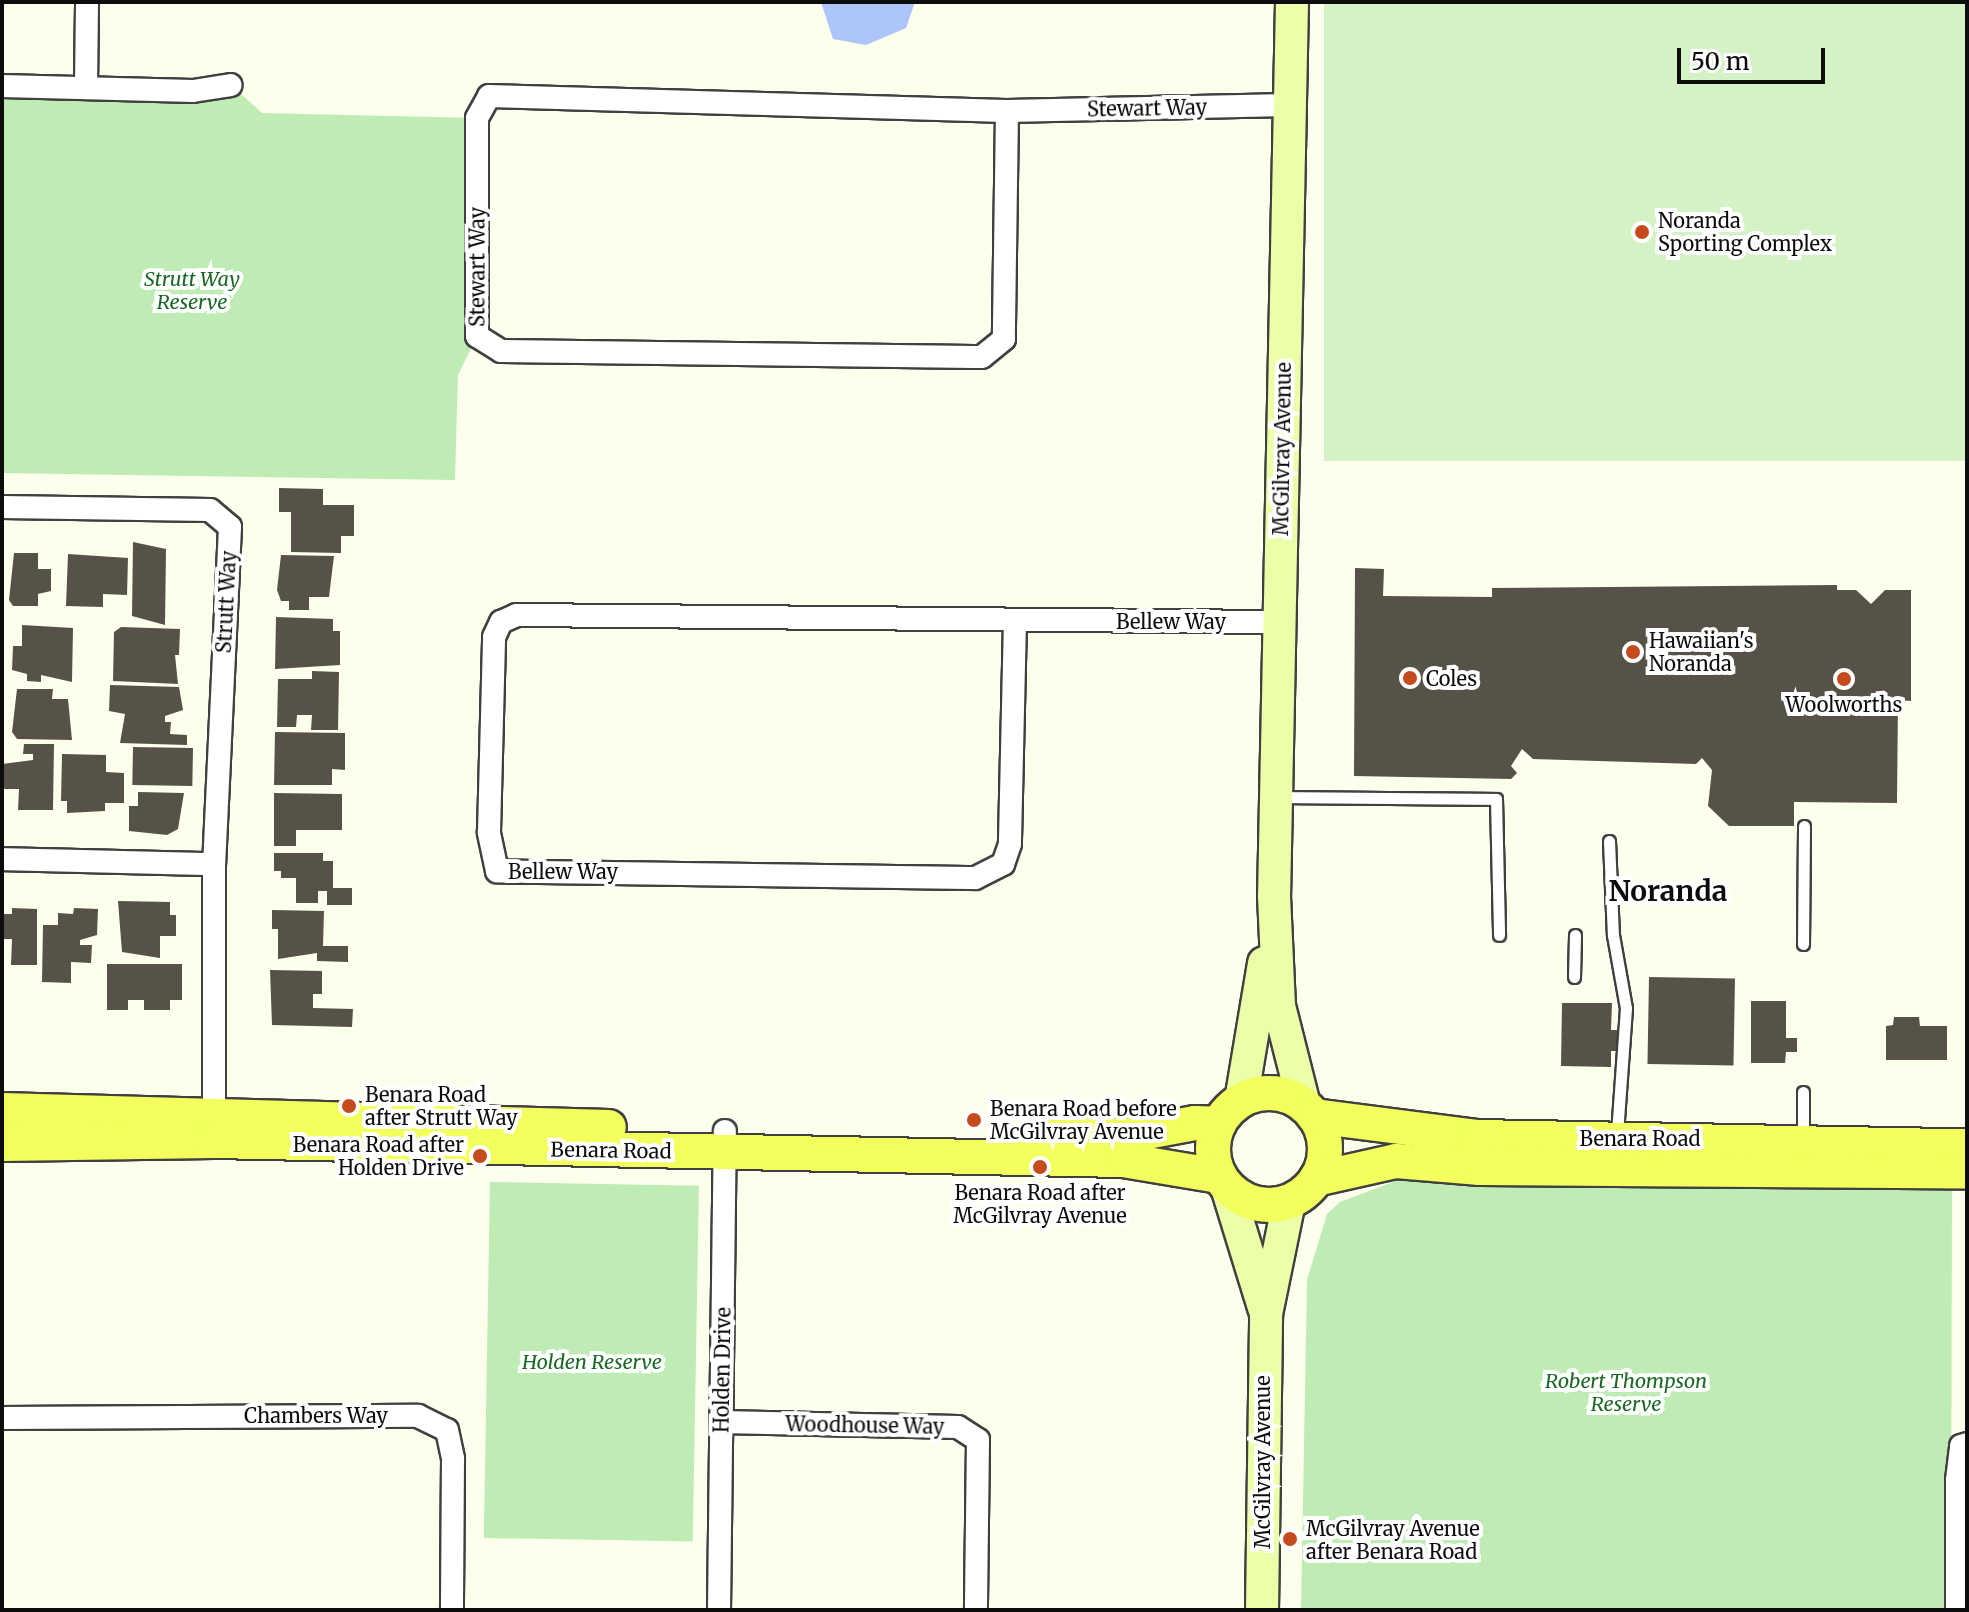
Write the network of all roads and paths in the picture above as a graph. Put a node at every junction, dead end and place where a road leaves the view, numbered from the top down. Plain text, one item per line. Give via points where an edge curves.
1 (87, 2) edge
2 (1292, 2) edge
3 (231, 85) dead end
4 (2, 86) edge
5 (86, 86) junction
6 (1288, 105) junction
7 (1007, 111) junction
8 (2, 507) edge
9 (1015, 620) junction
10 (1279, 622) junction
11 (1275, 797) junction
12 (1804, 826) dead end
13 (1609, 841) dead end
14 (2, 859) edge
15 (214, 864) junction
16 (1274, 896) junction
17 (1499, 935) dead end
18 (1575, 935) dead end
19 (1803, 944) dead end
20 (1574, 977) dead end
21 (1803, 1092) dead end
22 (2, 1110) edge
23 (1309, 1111) junction
24 (1230, 1112) junction
25 (214, 1127) junction
26 (1617, 1138) junction
27 (1803, 1140) junction
28 (725, 1142) junction
29 (2, 1144) edge
30 (1967, 1146) edge
31 (1967, 1171) edge
32 (1316, 1179) junction
33 (1223, 1181) junction
34 (1289, 1202) junction
35 (1266, 1314) junction
36 (2, 1418) edge
37 (721, 1422) junction
38 (1967, 1444) edge
39 (452, 1610) edge
40 (719, 1610) edge
41 (976, 1610) edge
42 (1262, 1610) edge
43 (1957, 1610) edge

1 - 5 street
2 - 6 main road, McGilvray Avenue
3 - 5 street via 193,91
4 - 5 street
6 - 7 street, Stewart Way
6 - 10 main road, McGilvray Avenue
7 - 7 street, Stewart Way via 489,96 477,118 477,336 501,351 982,357 1004,339
8 - 15 street, Strutt Way via 210,510 230,527
9 - 9 street, Bellew Way via 517,615 501,622 494,637 489,832 497,871 975,878 1003,864 1010,844
9 - 10 street, Bellew Way
10 - 11 main road, McGilvray Avenue
11 - 16 main road, McGilvray Avenue
11 - 17 lane via 1496,799
12 - 19 lane
13 - 26 lane via 1613,935 1626,1008
14 - 15 street
15 - 25 street, Strutt Way
16 - 23 main road, McGilvray Avenue via 1279,1006
16 - 24 main road, McGilvray Avenue
18 - 20 lane
21 - 27 lane
22 - 25 main road, Benara Road
23 - 24 main road via 1273,1094
23 - 26 main road, Benara Road via 1477,1137
23 - 32 main road via 1325,1147
24 - 28 main road, Benara Road via 1125,1136
24 - 33 main road via 1213,1159
25 - 28 main road, Benara Road
25 - 29 main road, Benara Road
26 - 27 main road, Benara Road
27 - 30 main road, Benara Road
28 - 33 main road, Benara Road via 1123,1160
28 - 37 street, Holden Drive
31 - 32 main road, Benara Road via 1480,1168 1396,1161
32 - 34 main road
33 - 34 main road via 1256,1204
33 - 35 main road, McGilvray Avenue
34 - 35 main road, McGilvray Avenue
35 - 42 main road, McGilvray Avenue
36 - 39 street, Chambers Way via 418,1416 447,1430 453,1459
37 - 40 street, Holden Drive
37 - 41 street, Woodhouse Way via 958,1427 978,1440
38 - 43 street via 1961,1446 1957,1480

